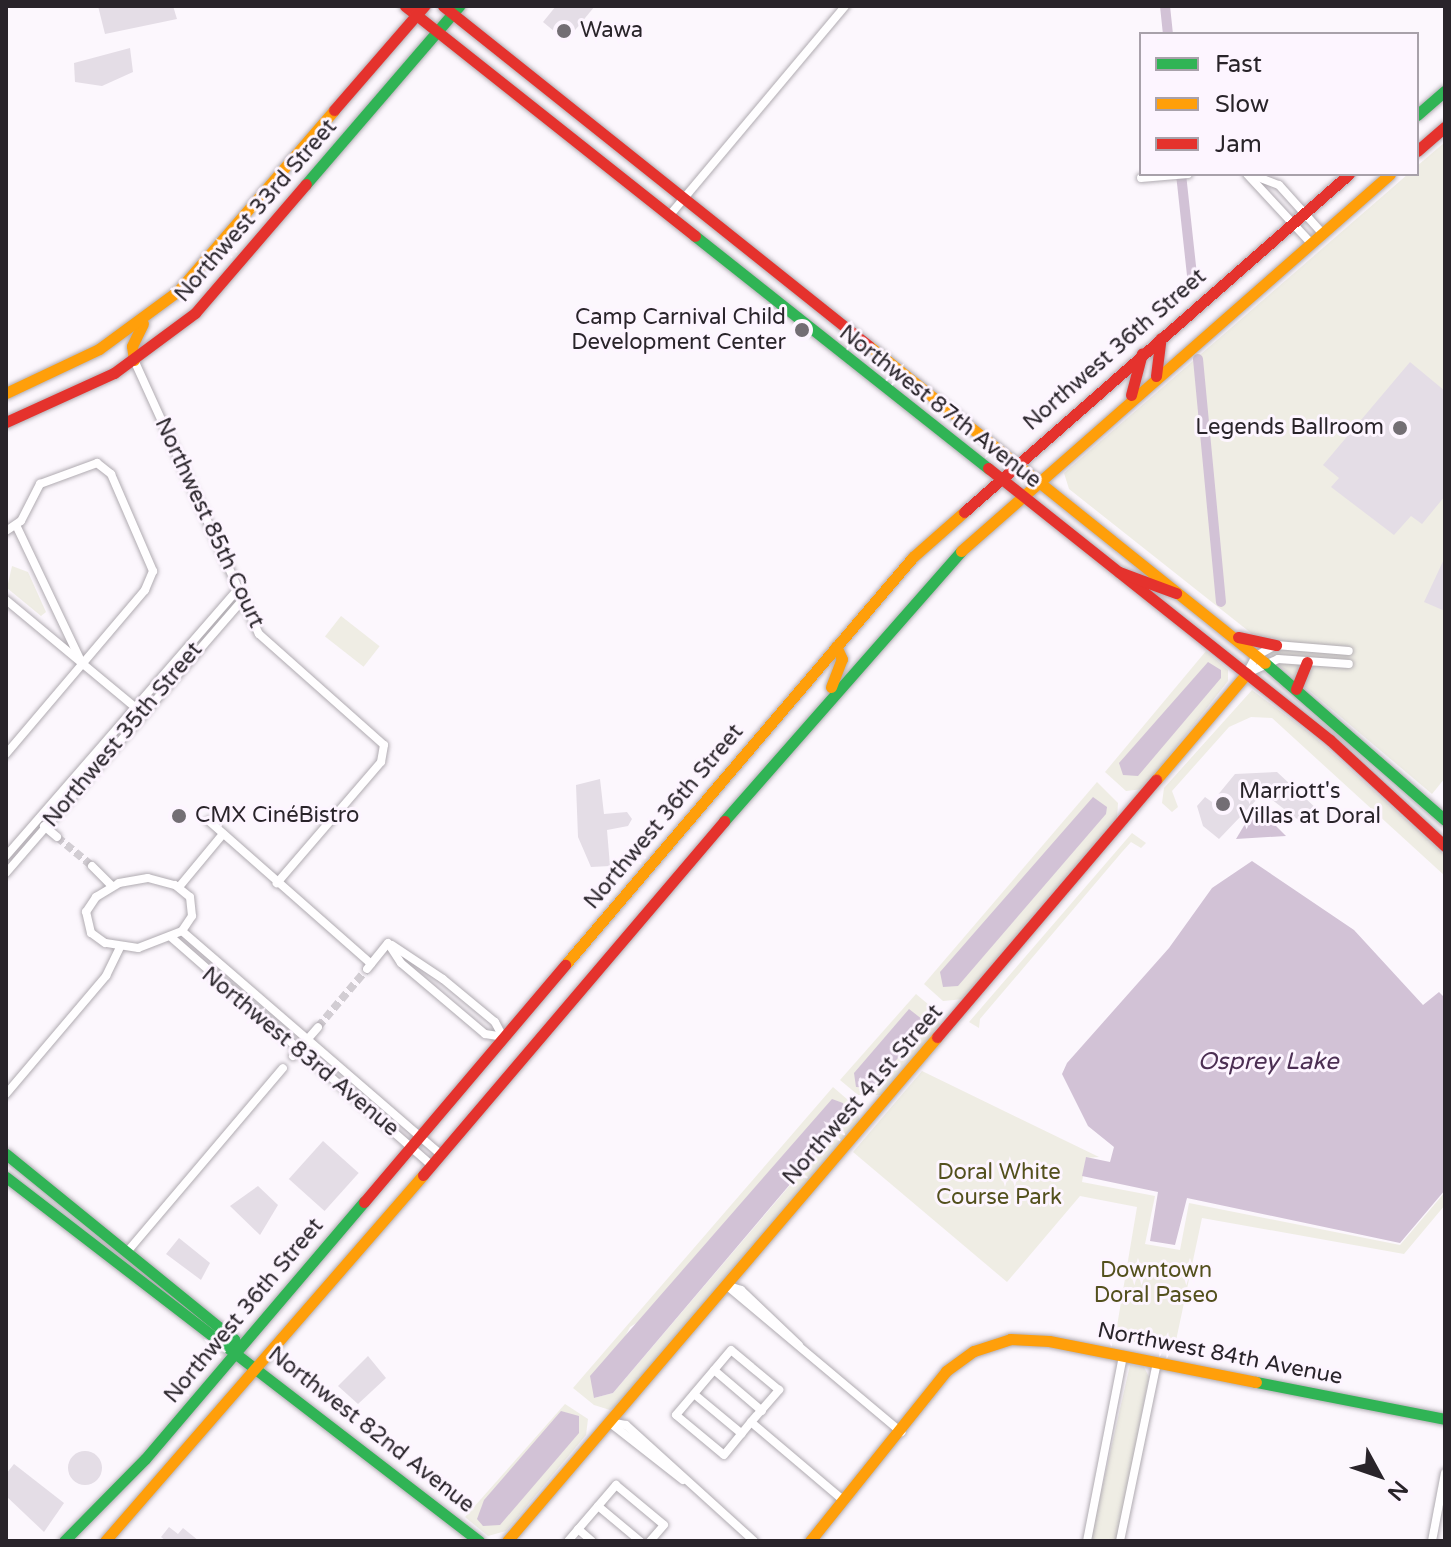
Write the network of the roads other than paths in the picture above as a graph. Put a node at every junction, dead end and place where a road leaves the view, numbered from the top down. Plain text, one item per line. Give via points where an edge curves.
1 (405, 6) edge
2 (443, 6) edge
3 (845, 6) edge
4 (456, 10) edge
5 (420, 11) edge
6 (437, 32) junction
7 (1445, 91) edge
8 (1419, 113) edge
9 (1445, 127) edge
10 (1419, 149) edge
11 (1162, 176) edge
12 (1251, 176) edge
13 (1254, 176) edge
14 (1347, 176) edge
15 (1388, 176) edge
16 (1141, 178) dead end
17 (684, 199) junction
18 (1305, 212) junction
19 (669, 216) junction
20 (1292, 223) junction
21 (1322, 233) junction
22 (1311, 243) junction
23 (795, 287) junction
24 (781, 306) junction
25 (145, 319) junction
26 (1162, 335) junction
27 (1142, 353) junction
28 (134, 360) junction
29 (1156, 376) junction
30 (6, 393) edge
31 (1129, 399) junction
32 (6, 422) edge
33 (1015, 462) junction
34 (996, 479) junction
35 (1036, 479) junction
36 (1018, 495) junction
37 (16, 525) junction
38 (6, 531) edge
39 (1119, 572) junction
40 (238, 589) junction
41 (1181, 594) junction
42 (243, 599) junction
43 (6, 600) edge
44 (1230, 634) junction
45 (1276, 645) junction
46 (836, 646) junction
47 (1349, 651) dead end
48 (1260, 660) junction
49 (1307, 662) junction
50 (83, 663) junction
51 (1349, 664) dead end
52 (1247, 673) junction
53 (1296, 689) junction
54 (828, 696) junction
55 (134, 706) junction
56 (142, 713) junction
57 (10, 742) edge
58 (6, 754) edge
59 (37, 820) junction
60 (1445, 820) edge
61 (209, 821) dead end
62 (45, 827) junction
63 (223, 834) junction
64 (57, 837) tunnel mouth
65 (1445, 846) edge
66 (6, 856) edge
67 (92, 866) tunnel mouth
68 (6, 873) edge
69 (277, 883) junction
70 (112, 886) junction
71 (179, 887) junction
72 (611, 910) junction
73 (631, 928) junction
74 (182, 931) junction
75 (172, 938) junction
76 (388, 943) junction
77 (120, 947) junction
78 (460, 993) junction
79 (450, 1004) junction
80 (318, 1027) tunnel mouth
81 (503, 1037) junction
82 (307, 1040) junction
83 (296, 1053) junction
84 (524, 1054) junction
85 (283, 1068) dead end
86 (6, 1094) edge
87 (419, 1135) junction
88 (411, 1146) junction
89 (439, 1153) junction
90 (6, 1154) edge
91 (430, 1164) junction
92 (6, 1177) edge
93 (44, 1185) junction
94 (33, 1199) junction
95 (93, 1247) junction
96 (127, 1252) junction
97 (726, 1285) junction
98 (237, 1350) junction
99 (1123, 1356) junction
100 (1157, 1362) junction
101 (258, 1367) junction
102 (714, 1370) junction
103 (694, 1394) junction
104 (762, 1411) junction
105 (1445, 1419) edge
106 (609, 1422) junction
107 (751, 1422) junction
108 (902, 1433) junction
109 (742, 1434) junction
110 (1445, 1473) edge
111 (844, 1501) junction
112 (598, 1506) junction
113 (578, 1529) junction
114 (64, 1541) edge
115 (105, 1541) edge
116 (479, 1541) edge
117 (507, 1541) edge
118 (568, 1541) edge
119 (592, 1541) edge
120 (640, 1541) edge
121 (650, 1541) edge
122 (754, 1541) edge
123 (810, 1541) edge
124 (1087, 1541) edge
125 (1120, 1541) edge
126 (1432, 1541) edge

1 - 5 main road, Northwest 87th Avenue
2 - 4 main road, Northwest 87th Avenue
3 - 17 street
4 - 6 main road, Northwest 33rd Street
4 - 17 main road, Northwest 87th Avenue
5 - 6 main road, Northwest 87th Avenue
5 - 25 main road, Northwest 33rd Street via 212,256
6 - 19 main road, Northwest 87th Avenue
6 - 28 main road, Northwest 33rd Street via 228,279
7 - 8 main road
9 - 10 main road
11 - 16 street
12 - 20 street
13 - 18 street via 1279,185
14 - 18 main road, Northwest 36th Street
15 - 21 main road, Northwest 36th Street
17 - 19 street
17 - 23 main road, Northwest 87th Avenue
18 - 20 main road, Northwest 36th Street
18 - 21 street
19 - 24 main road, Northwest 87th Avenue
20 - 22 street
20 - 26 main road, Northwest 36th Street
21 - 22 main road, Northwest 36th Street
22 - 29 main road, Northwest 36th Street
23 - 24 main road
23 - 33 main road, Northwest 87th Avenue
24 - 34 main road, Northwest 87th Avenue
25 - 28 main road via 132,346
25 - 30 main road, Northwest 33rd Street via 83,358
26 - 27 main road, Northwest 36th Street
26 - 29 main road
27 - 31 main road
27 - 33 main road, Northwest 36th Street
28 - 32 main road, Northwest 33rd Street
28 - 40 street, Northwest 85th Court
29 - 31 main road, Northwest 36th Street
31 - 35 main road, Northwest 36th Street
33 - 34 main road, Northwest 36th Street
33 - 35 main road, Northwest 87th Avenue
34 - 36 main road, Northwest 87th Avenue
34 - 46 main road, Northwest 36th Street via 913,557
35 - 36 main road, Northwest 36th Street
35 - 41 main road, Northwest 87th Avenue
36 - 39 main road, Northwest 87th Avenue
36 - 54 main road, Northwest 36th Street via 943,564
37 - 38 street
37 - 50 street
37 - 50 street via 46,481 88,462 105,467 152,577
39 - 41 main road
39 - 52 main road, Northwest 87th Avenue
40 - 42 street, Northwest 85th Court
40 - 55 street, Northwest 35th Street
41 - 44 main road, Northwest 87th Avenue
42 - 56 street, Northwest 35th Street
42 - 69 street, Northwest 85th Court via 259,634 385,748 381,762
43 - 50 street
44 - 45 main road
44 - 48 main road, Northwest 87th Avenue
45 - 47 street
45 - 48 street, Northwest 41st Street
46 - 54 main road via 842,659
46 - 72 main road, Northwest 36th Street
48 - 49 street, Northwest 41st Street
48 - 52 street, Northwest 41st Street
48 - 53 main road, Northwest 87th Avenue
49 - 51 street, Northwest 41st Street
49 - 53 main road
50 - 55 street
50 - 57 street
52 - 65 main road, Northwest 87th Avenue via 1354,760
52 - 97 main road, Northwest 41st Street
53 - 60 main road, Northwest 87th Avenue
54 - 73 main road, Northwest 36th Street
55 - 56 street
55 - 59 street, Northwest 35th Street
56 - 62 street, Northwest 35th Street
57 - 58 street
59 - 62 street
59 - 66 street, Northwest 35th Street
61 - 63 street
62 - 64 street
62 - 68 street, Northwest 35th Street
63 - 69 street
63 - 71 street
67 - 70 street
69 - 76 street via 369,966
70 - 71 street via 148,878
70 - 77 street via 90,903 86,921 95,936
71 - 74 street via 193,909
72 - 73 main road
72 - 81 main road, Northwest 36th Street
73 - 84 main road, Northwest 36th Street
74 - 75 street
74 - 82 street, Northwest 83rd Avenue
75 - 77 street via 150,947
75 - 83 street, Northwest 83rd Avenue
76 - 78 street
76 - 79 street via 401,963
77 - 86 street via 106,976
78 - 79 street
78 - 81 street
79 - 81 street via 485,1034
80 - 82 street
81 - 84 main road
81 - 87 main road, Northwest 36th Street
82 - 83 street
82 - 87 street, Northwest 83rd Avenue
83 - 88 street, Northwest 83rd Avenue
84 - 89 main road, Northwest 36th Street
85 - 96 street
87 - 88 main road, Northwest 36th Street
87 - 89 street, Northwest 83rd Avenue
88 - 91 street, Northwest 83rd Avenue
88 - 98 main road, Northwest 36th Street
89 - 91 main road, Northwest 36th Street
90 - 93 main road, Northwest 82nd Avenue
91 - 101 main road, Northwest 36th Street
92 - 94 main road, Northwest 82nd Avenue
93 - 94 main road
93 - 96 main road, Northwest 82nd Avenue
94 - 95 main road, Northwest 82nd Avenue
95 - 96 main road
95 - 98 main road, Northwest 82nd Avenue via 221,1348
96 - 98 main road, Northwest 82nd Avenue via 234,1339
97 - 106 main road, Northwest 41st Street
97 - 108 street via 741,1290
98 - 101 main road, Northwest 82nd Avenue
98 - 114 main road, Northwest 36th Street via 124,1483
99 - 100 main road, Northwest 84th Avenue
99 - 108 main road, Northwest 84th Avenue via 1023,1338 986,1346 946,1371
99 - 124 street
100 - 105 main road, Northwest 84th Avenue
100 - 125 street
101 - 115 main road, Northwest 36th Street
101 - 116 main road, Northwest 82nd Avenue
102 - 103 street
102 - 104 street
102 - 104 street via 731,1350 779,1390
103 - 109 street
103 - 109 street via 676,1415 724,1455
104 - 107 street
106 - 117 main road, Northwest 41st Street
106 - 122 street via 626,1425
107 - 109 street
107 - 111 street
108 - 111 main road
110 - 126 street
111 - 123 main road
112 - 113 street
112 - 120 street
112 - 121 street via 616,1485 664,1525
113 - 118 street
113 - 119 street

